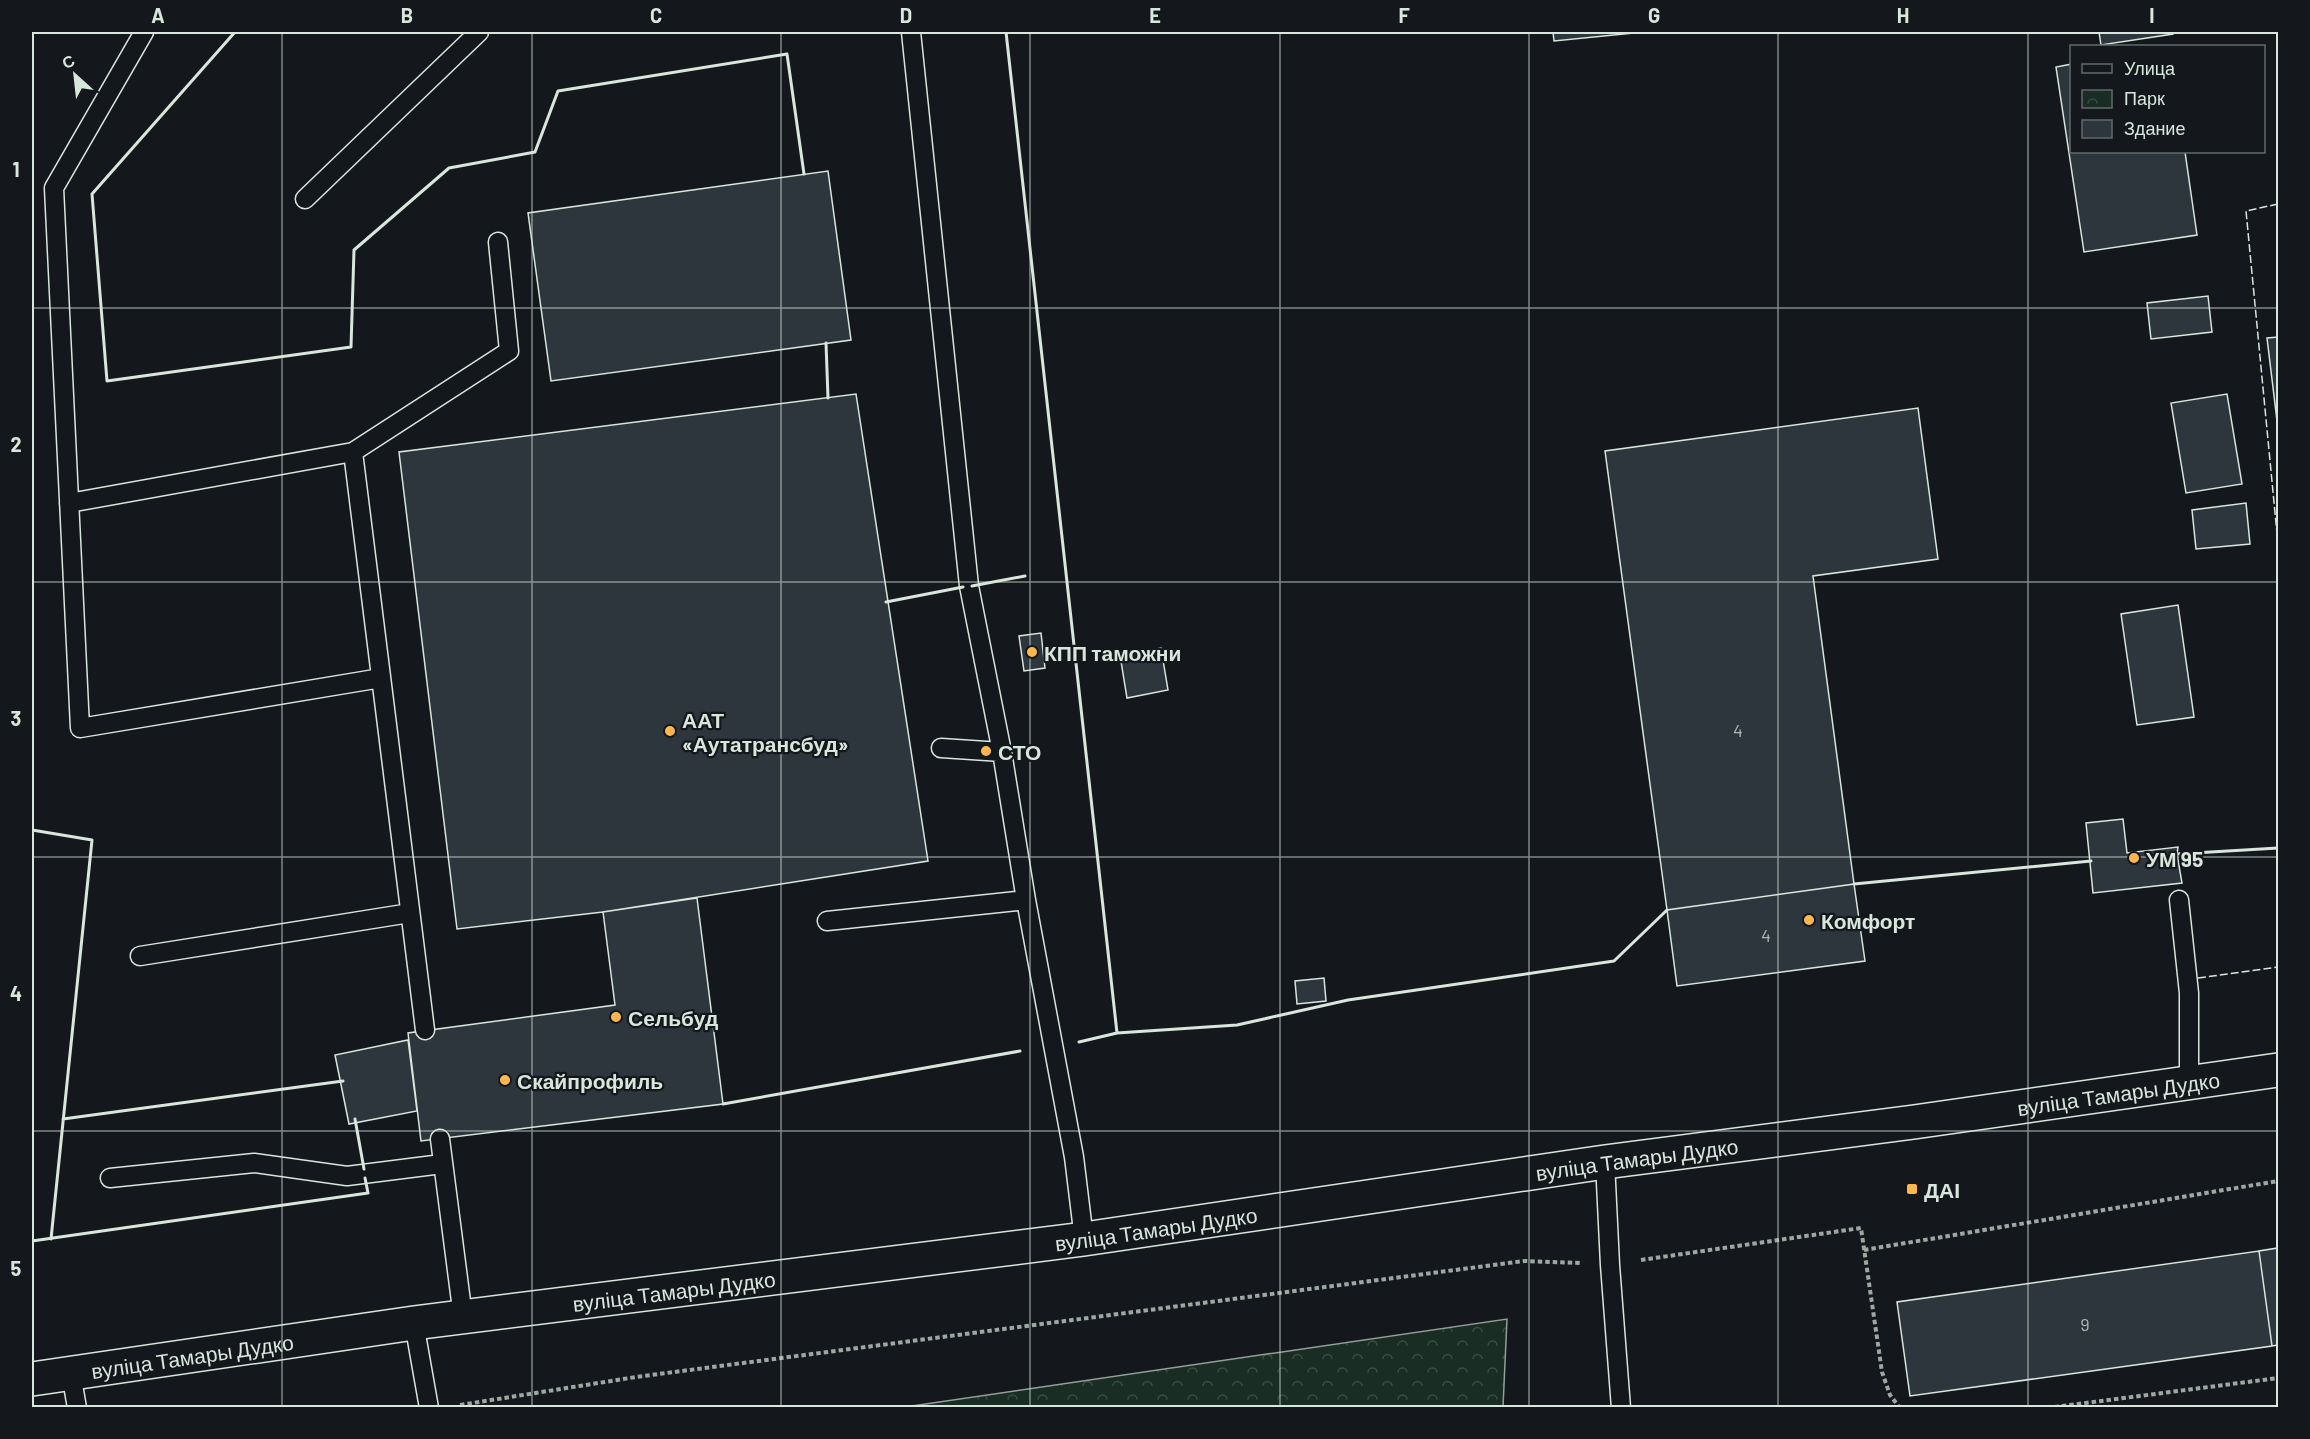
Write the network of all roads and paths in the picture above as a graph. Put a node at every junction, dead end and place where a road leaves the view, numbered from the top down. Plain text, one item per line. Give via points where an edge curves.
1 (144, 32) edge
2 (479, 32) edge
3 (911, 32) edge
4 (305, 199) dead end
5 (498, 242) dead end
6 (353, 452) junction
7 (69, 503) junction
8 (381, 678) junction
9 (940, 748) dead end
10 (1002, 752) junction
11 (1026, 900) junction
12 (2178, 900) dead end
13 (410, 913) junction
14 (827, 921) dead end
15 (140, 956) dead end
16 (425, 1030) dead end
17 (2278, 1070) edge
18 (2189, 1082) junction
19 (440, 1139) dead end
20 (1605, 1162) junction
21 (442, 1164) junction
22 (110, 1178) dead end
23 (2278, 1181) edge
24 (1084, 1239) junction
25 (1864, 1250) junction
26 (1610, 1265) junction
27 (463, 1317) junction
28 (414, 1323) junction
29 (71, 1373) junction
30 (2278, 1378) edge
31 (32, 1379) edge
32 (456, 1406) dead end
33 (77, 1407) edge
34 (429, 1407) edge
35 (1621, 1407) edge
36 (1900, 1407) edge
37 (2047, 1407) edge

1 - 7 lane via 54,188
2 - 4 lane
3 - 10 lane via 969,586
5 - 6 lane via 509,351
6 - 7 lane
6 - 8 lane
7 - 8 lane via 80,728
8 - 13 lane
9 - 10 lane
10 - 11 lane
11 - 14 lane
11 - 24 lane via 1074,1157
12 - 18 lane via 2189,993
13 - 15 lane
13 - 16 lane
17 - 18 street, вуліца Тамары Дудко
18 - 20 street, вуліца Тамары Дудко
19 - 21 lane
20 - 24 street, вуліца Тамары Дудко
20 - 26 lane
21 - 22 lane via 346,1176 254,1163
21 - 27 lane
23 - 25 path
24 - 27 street, вуліца Тамары Дудко
25 - 26 path via 1861,1228
25 - 36 path via 1882,1372 1890,1395
26 - 32 path via 1524,1261 636,1377
26 - 35 lane
27 - 28 street, вуліца Тамары Дудко
28 - 29 street, вуліца Тамары Дудко
28 - 34 lane
29 - 31 street, вуліца Тамары Дудко
29 - 33 lane
30 - 37 path

